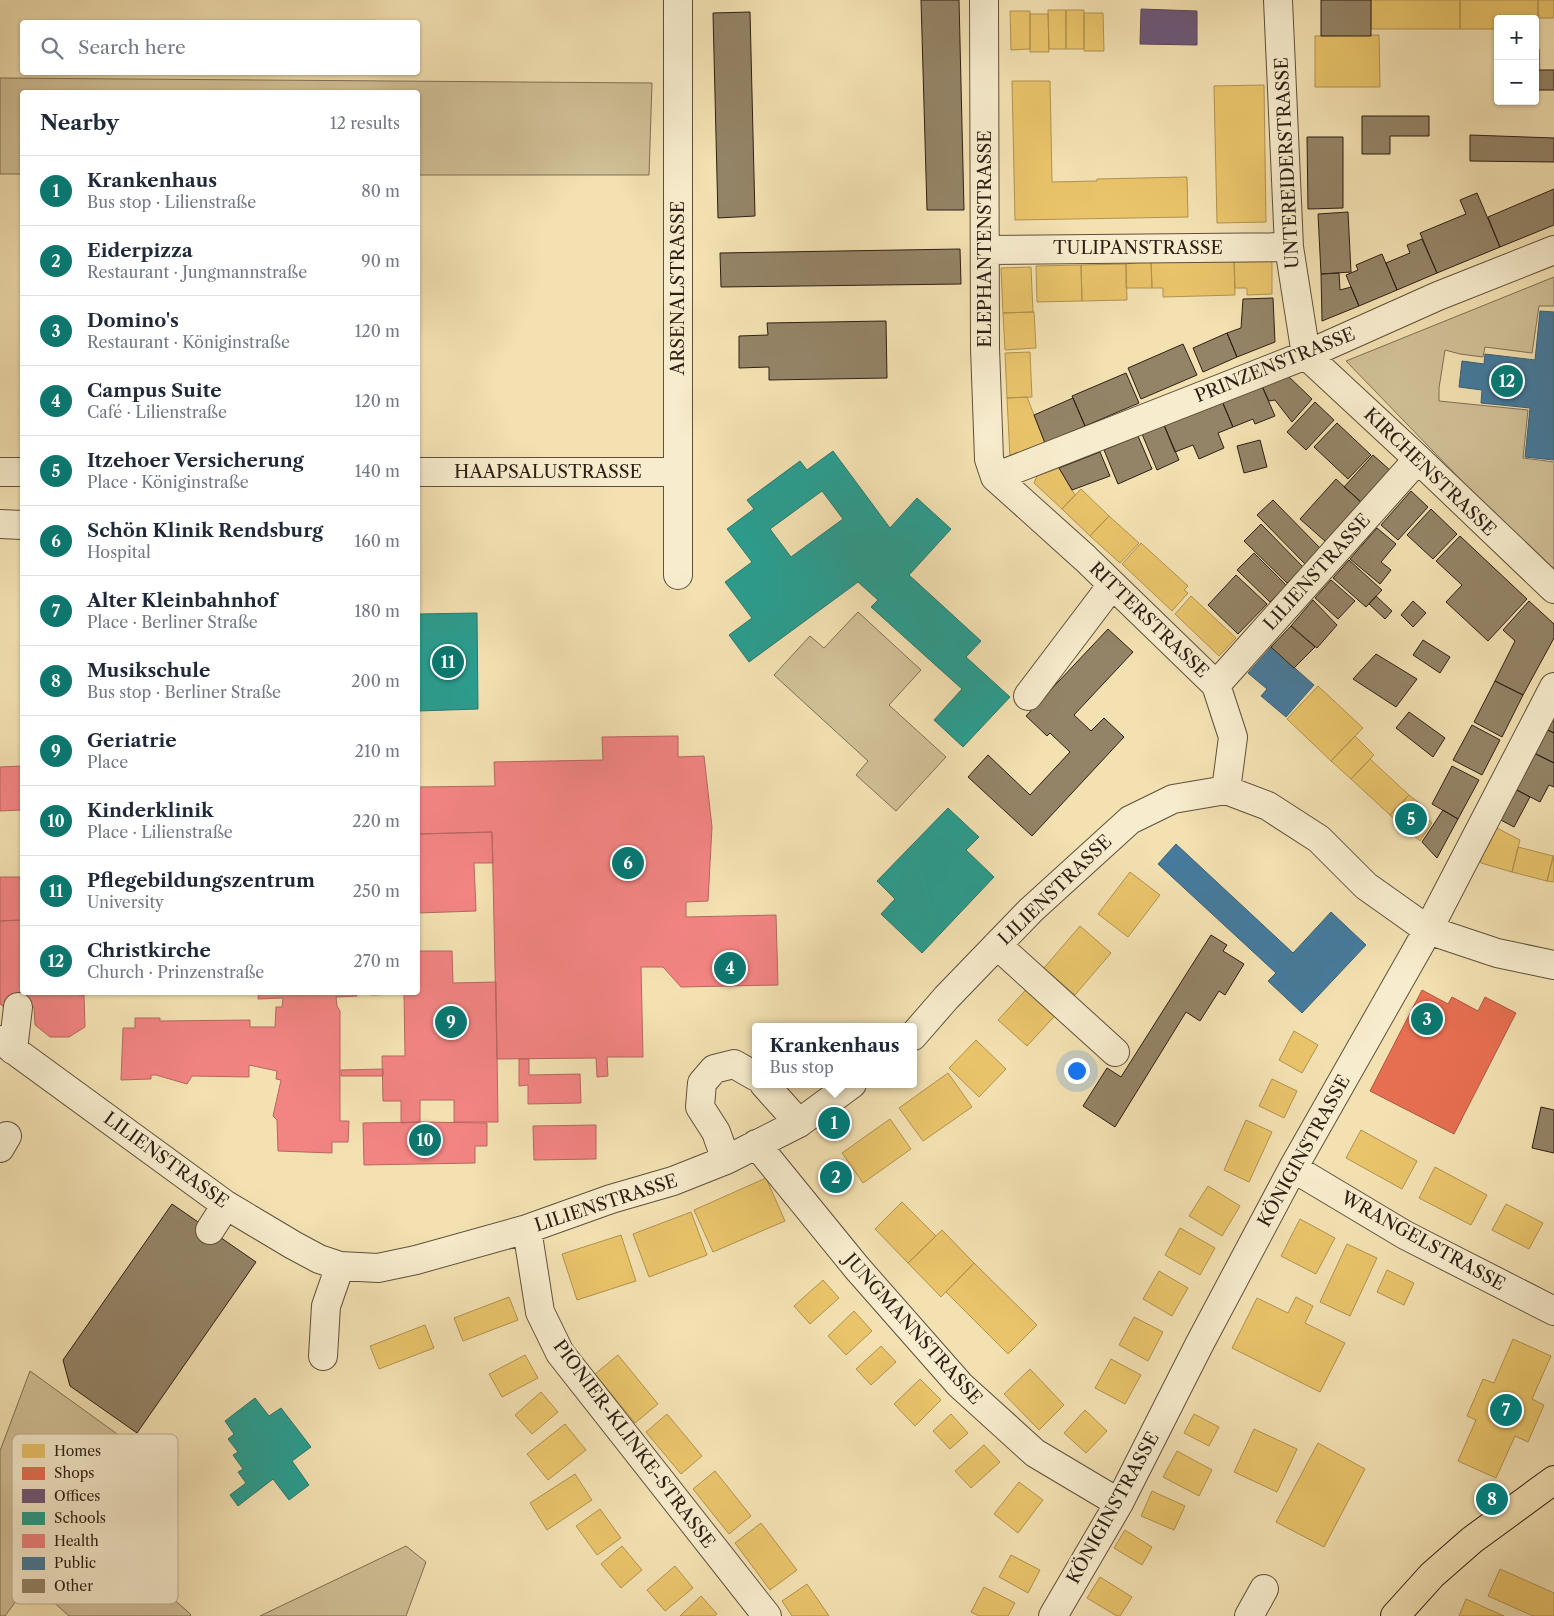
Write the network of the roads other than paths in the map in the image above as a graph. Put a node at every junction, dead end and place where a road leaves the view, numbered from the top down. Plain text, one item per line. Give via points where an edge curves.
1 (678, 0) edge
2 (984, 0) edge
3 (1278, 0) edge
4 (1289, 248) junction
5 (986, 250) junction
6 (1554, 250) edge
7 (1306, 355) junction
8 (1418, 459) junction
9 (0, 472) edge
10 (20, 472) edge
11 (420, 472) edge
12 (678, 472) junction
13 (995, 477) junction
14 (0, 524) edge
15 (20, 525) edge
16 (678, 575) dead end
17 (1112, 585) junction
18 (1554, 589) edge
19 (1216, 685) junction
20 (1554, 686) edge
21 (1028, 696) dead end
22 (1226, 790) junction
23 (1428, 930) junction
24 (997, 945) junction
25 (1554, 965) edge
26 (18, 1007) dead end
27 (917, 1031) edge
28 (6, 1045) edge
29 (1116, 1052) dead end
30 (752, 1074) edge
31 (768, 1088) edge
32 (847, 1088) edge
33 (799, 1123) junction
34 (756, 1144) junction
35 (726, 1160) junction
36 (1293, 1168) junction
37 (226, 1205) junction
38 (527, 1229) junction
39 (210, 1230) dead end
40 (340, 1266) junction
41 (1554, 1311) edge
42 (323, 1356) dead end
43 (1554, 1480) edge
44 (1119, 1503) junction
45 (1264, 1589) dead end
46 (767, 1616) edge
47 (1054, 1616) edge
48 (1249, 1616) edge
49 (1395, 1616) edge

1 - 12 street, ARSENALSTRASSE
2 - 5 street, ELEPHANTENSTRASSE
3 - 4 street, UNTEREIDERSTRASSE
4 - 5 street, TULIPANSTRASSE
4 - 7 street, UNTEREIDERSTRASSE
5 - 13 street, ELEPHANTENSTRASSE via 988,450
6 - 7 street, PRINZENSTRASSE via 1438,296
7 - 8 street, KIRCHENSTRASSE
7 - 13 street, PRINZENSTRASSE
8 - 18 street, KIRCHENSTRASSE
8 - 19 street, LILIENSTRASSE
9 - 10 street
11 - 12 street, HAAPSALUSTRASSE
12 - 16 street, ARSENALSTRASSE
13 - 17 street, RITTERSTRASSE
14 - 15 street
17 - 19 street, RITTERSTRASSE
17 - 21 street
19 - 22 street, RITTERSTRASSE via 1233,737
20 - 23 street, KÖNIGINSTRASSE
22 - 23 street via 1268,806 1319,839 1366,886
22 - 24 street, LILIENSTRASSE via 1173,799 1130,820
23 - 25 street via 1497,953
23 - 36 street, KÖNIGINSTRASSE
24 - 27 street, LILIENSTRASSE
24 - 29 street
26 - 28 street
28 - 37 street, LILIENSTRASSE
30 - 35 street via 734,1064 714,1069 702,1083 700,1107 716,1132
31 - 33 street
32 - 33 street, LILIENSTRASSE
33 - 34 street, LILIENSTRASSE
34 - 35 street, LILIENSTRASSE
34 - 44 street, JUNGMANNSTRASSE via 857,1268 960,1385 1035,1453
35 - 38 street, LILIENSTRASSE
36 - 41 street, WRANGELSTRASSE via 1405,1235
36 - 44 street, KÖNIGINSTRASSE
37 - 39 street
37 - 40 street, LILIENSTRASSE via 319,1259
38 - 40 street, LILIENSTRASSE via 378,1268
38 - 46 street, PIONIER-KLINKE-STRASSE via 540,1312 560,1353
40 - 42 street via 326,1306
43 - 49 main road via 1472,1540 1432,1575
44 - 47 street, KÖNIGINSTRASSE
45 - 48 street

